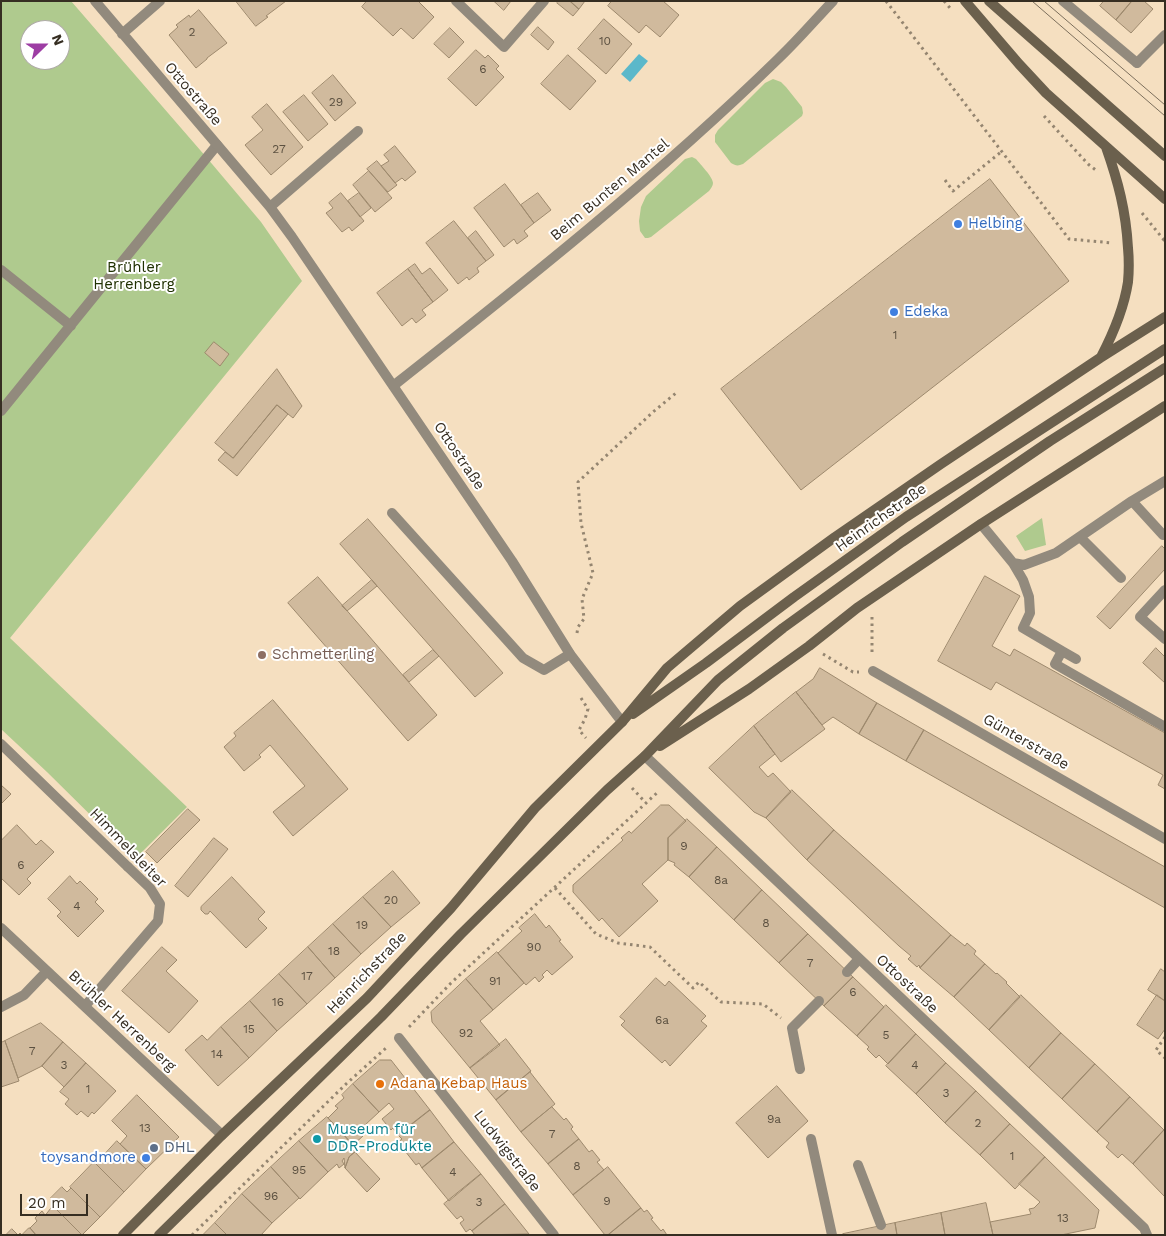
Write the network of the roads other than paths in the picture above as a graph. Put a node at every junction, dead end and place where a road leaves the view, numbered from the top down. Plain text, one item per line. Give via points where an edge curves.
1 (95, 1) edge
2 (160, 1) edge
3 (456, 1) edge
4 (544, 1) edge
5 (833, 1) edge
6 (965, 1) edge
7 (989, 1) edge
8 (1063, 1) edge
9 (122, 34) junction
10 (1165, 35) edge
11 (358, 131) dead end
12 (1104, 144) junction
13 (217, 145) junction
14 (1165, 156) edge
15 (1165, 199) edge
16 (270, 207) junction
17 (1, 270) edge
18 (1165, 317) edge
19 (71, 326) junction
20 (1165, 349) edge
21 (1100, 358) junction
22 (1165, 368) edge
23 (393, 386) junction
24 (1165, 406) edge
25 (1, 411) edge
26 (1165, 481) edge
27 (1132, 502) junction
28 (392, 513) dead end
29 (981, 524) junction
30 (1163, 535) dead end
31 (1080, 537) junction
32 (1013, 563) junction
33 (1122, 578) dead end
34 (1165, 590) edge
35 (1165, 640) edge
36 (1062, 651) junction
37 (570, 654) junction
38 (1076, 660) dead end
39 (872, 671) road end
40 (622, 722) junction
41 (1165, 727) edge
42 (1, 744) edge
43 (645, 756) junction
44 (1165, 839) edge
45 (1, 928) edge
46 (859, 959) junction
47 (46, 971) junction
48 (847, 972) dead end
49 (818, 1001) dead end
50 (85, 1006) junction
51 (1, 1007) edge
52 (399, 1038) road end
53 (800, 1069) dead end
54 (222, 1135) junction
55 (810, 1138) dead end
56 (858, 1165) dead end
57 (882, 1225) dead end
58 (123, 1235) edge
59 (159, 1235) edge
60 (554, 1235) edge
61 (832, 1235) edge
62 (1147, 1235) edge

1 - 9 street, Ottostraße
2 - 9 street
3 - 4 street via 504,47
5 - 23 street, Beim Bunten Mantel via 697,136 516,290
6 - 12 main road via 1046,93
7 - 14 main road
8 - 10 street via 1136,64
9 - 13 street, Ottostraße
11 - 16 street
12 - 15 main road
12 - 21 main road via 1126,219 1129,268 1122,307
13 - 16 street, Ottostraße
13 - 19 street
16 - 23 street, Ottostraße
17 - 19 street
18 - 21 main road
19 - 25 street
20 - 40 main road, Heinrichstraße via 906,517
21 - 40 main road, Heinrichstraße via 835,536 740,606 667,668
22 - 43 main road, Heinrichstraße via 1050,441 783,628 718,680
23 - 37 street, Ottostraße via 512,561
24 - 29 main road
26 - 27 street
27 - 30 street
27 - 31 street
28 - 37 street via 523,658 544,670
29 - 32 street
29 - 43 main road, Heinrichstraße via 872,598 749,689
31 - 32 street via 1036,562
31 - 33 street
32 - 36 street via 1028,597 1030,613 1023,628
34 - 35 street via 1140,617
36 - 38 street
36 - 41 street via 1055,664
37 - 40 street, Ottostraße
39 - 44 street, Günterstraße
40 - 54 main road, Heinrichstraße via 535,808 451,908 366,998
42 - 50 street, Himmelsleiter via 150,888 160,904 158,921
43 - 46 street, Ottostraße
43 - 59 main road, Heinrichstraße
45 - 47 street, Brühler Herrenberg
46 - 48 street
46 - 62 street, Ottostraße via 1144,1228
47 - 50 street, Brühler Herrenberg
47 - 51 street via 24,995
49 - 53 street via 792,1028
50 - 54 street, Brühler Herrenberg
52 - 60 street, Ludwigstraße
54 - 58 main road, Heinrichstraße
55 - 61 street
56 - 57 street

